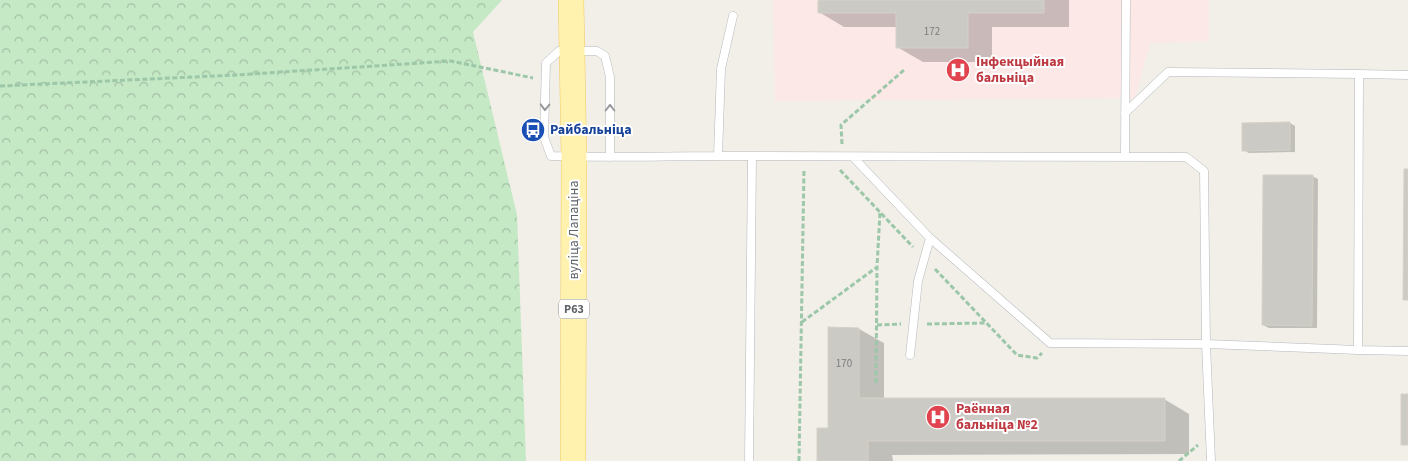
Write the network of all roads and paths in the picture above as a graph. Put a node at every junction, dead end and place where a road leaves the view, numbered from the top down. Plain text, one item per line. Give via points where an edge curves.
1 (571, 0) edge
2 (1126, 0) edge
3 (733, 16) dead end
4 (572, 50) junction
5 (904, 70) dead end
6 (1360, 74) junction
7 (1408, 75) edge
8 (546, 80) junction
9 (0, 86) edge
10 (1126, 114) junction
11 (718, 156) junction
12 (574, 157) junction
13 (610, 157) junction
14 (752, 157) junction
15 (842, 157) junction
16 (852, 157) junction
17 (1125, 157) junction
18 (795, 169) dead end
19 (804, 169) junction
20 (813, 169) dead end
21 (831, 170) dead end
22 (840, 170) junction
23 (880, 212) junction
24 (930, 238) junction
25 (925, 259) junction
26 (877, 267) junction
27 (801, 322) junction
28 (986, 323) junction
29 (913, 324) junction
30 (877, 325) junction
31 (1050, 343) junction
32 (1206, 344) junction
33 (1358, 350) junction
34 (1408, 351) edge
35 (910, 356) dead end
36 (876, 383) dead end
37 (1210, 435) junction
38 (573, 461) edge
39 (749, 461) edge
40 (799, 461) edge
41 (1179, 461) edge
42 (1211, 461) edge

1 - 4 main road, вуліца Лапаціна / Р63
2 - 10 lane
3 - 11 lane via 720,69
4 - 8 lane via 559,51 546,63
4 - 12 main road, вуліца Лапаціна / Р63
13 -> 4 lane via 610,76 605,56 597,50
5 - 15 path via 842,125
6 - 7 lane
6 - 10 lane via 1168,72
6 - 33 lane
8 - 9 path via 452,61
8 -> 12 lane via 544,137 551,156
10 - 17 lane
11 - 13 lane
11 - 14 lane
12 - 13 lane
12 - 38 main road, вуліца Лапаціна / Р63
14 - 15 lane
14 - 39 lane
15 - 16 lane
15 - 22 path
16 - 17 lane
16 - 24 lane
17 - 32 lane via 1186,157 1204,171
18 - 19 path
19 - 20 path
19 - 27 path
21 - 22 path
22 - 23 path
23 - 25 path
23 - 26 path
24 - 25 lane
24 - 31 lane
25 - 28 path
25 - 29 lane via 918,281
26 - 27 path
26 - 30 path
27 - 40 path
28 - 29 path
28 - 31 path via 1017,355 1037,358
29 - 30 path
29 - 35 lane
30 - 36 path
31 - 32 lane
32 - 33 lane
32 - 37 lane
33 - 34 lane
37 - 41 path
37 - 42 lane

